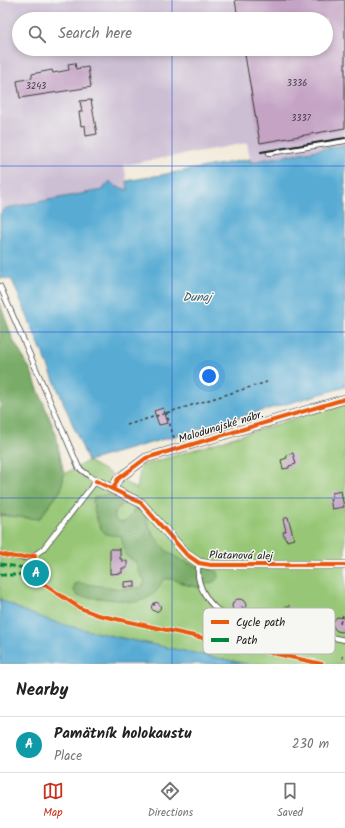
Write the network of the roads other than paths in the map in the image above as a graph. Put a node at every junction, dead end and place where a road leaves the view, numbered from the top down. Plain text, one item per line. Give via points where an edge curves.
1 (345, 141) edge
2 (269, 153) dead end
3 (0, 286) edge
4 (345, 399) edge
5 (96, 481) junction
6 (113, 489) junction
7 (0, 554) edge
8 (199, 563) junction
9 (345, 565) edge
10 (216, 608) edge
11 (335, 638) edge
12 (345, 640) edge

1 - 2 lane
3 - 5 lane via 79,468
4 - 6 street, Malodunajské nábr. via 146,458 118,479
5 - 6 street, Platanová alej
5 - 7 lane via 43,549 28,558
6 - 8 street, Platanová alej via 141,503 186,554
8 - 9 street, Platanová alej
8 - 10 lane via 198,574 202,590
11 - 12 lane

